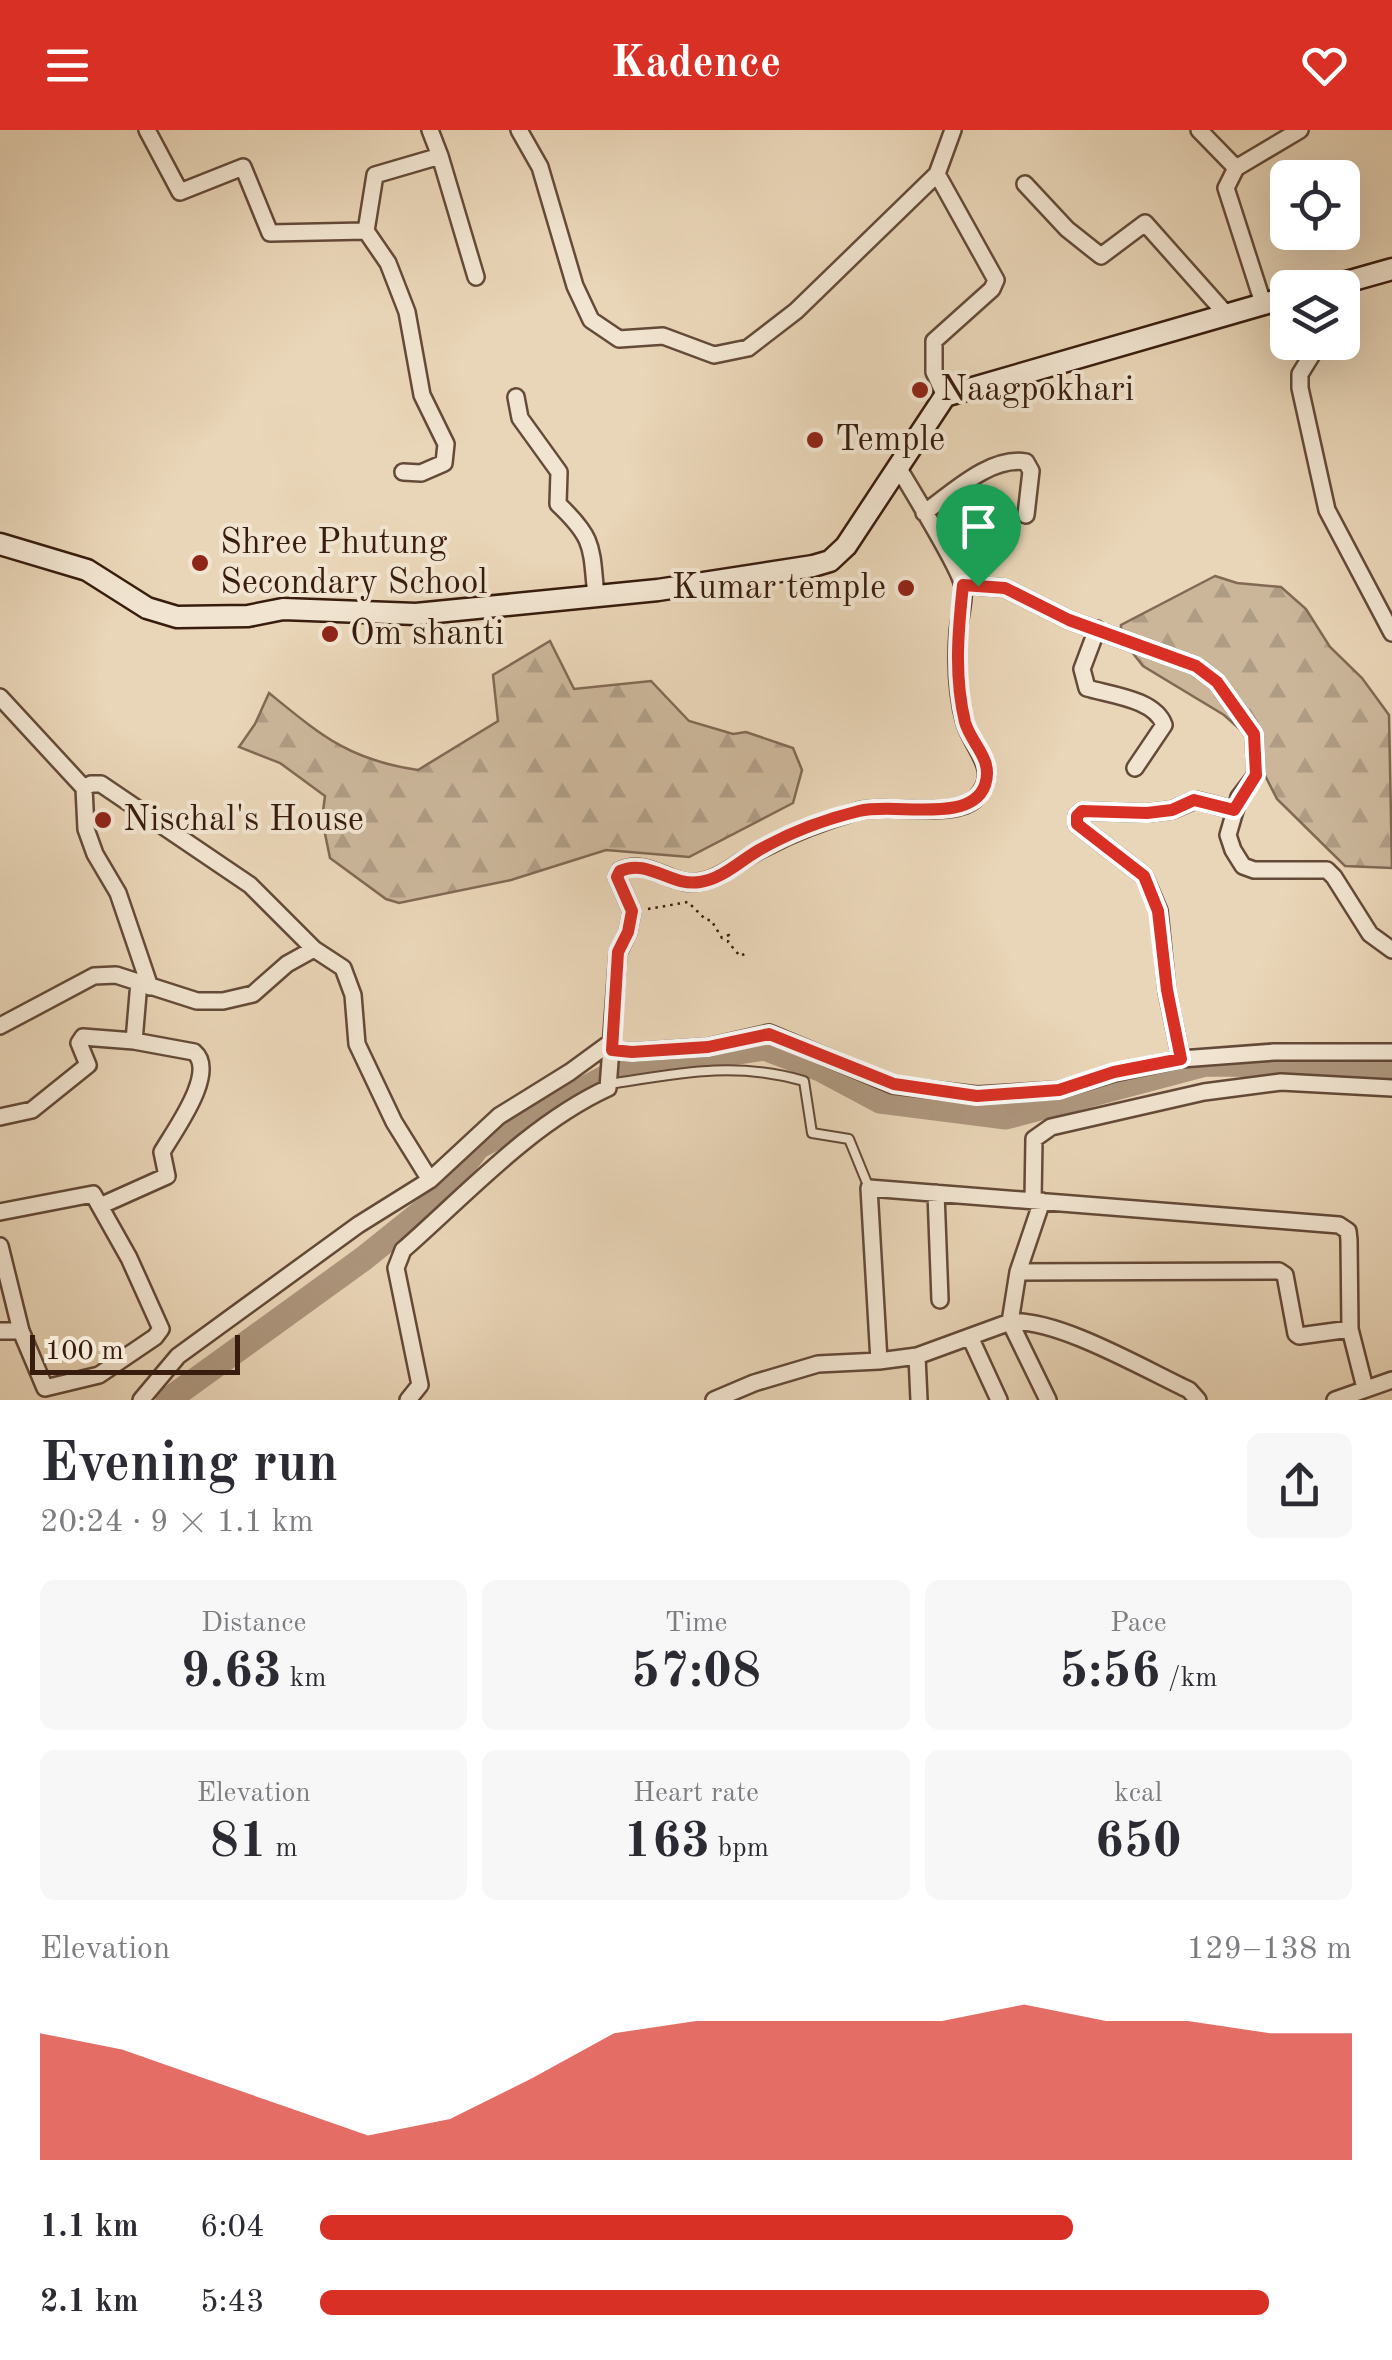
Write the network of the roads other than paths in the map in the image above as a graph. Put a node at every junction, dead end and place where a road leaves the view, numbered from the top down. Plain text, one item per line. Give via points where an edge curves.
1 (147, 130) edge
2 (430, 130) edge
3 (519, 130) edge
4 (952, 130) edge
5 (1199, 130) edge
6 (1300, 130) edge
7 (440, 156) junction
8 (1236, 168) junction
9 (936, 174) junction
10 (1025, 184) dead end
11 (366, 231) junction
12 (1392, 270) edge
13 (476, 277) dead end
14 (1360, 279) edge
15 (1270, 302) edge
16 (1263, 303) junction
17 (1226, 314) junction
18 (1309, 360) edge
19 (945, 396) junction
20 (516, 397) dead end
21 (898, 467) junction
22 (402, 472) dead end
23 (924, 513) junction
24 (1026, 515) dead end
25 (0, 544) edge
26 (963, 585) junction
27 (596, 596) junction
28 (1097, 629) junction
29 (1392, 633) edge
30 (0, 697) edge
31 (1135, 768) dead end
32 (84, 788) junction
33 (1234, 810) junction
34 (314, 949) junction
35 (1392, 950) edge
36 (145, 984) junction
37 (0, 1026) edge
38 (134, 1041) junction
39 (611, 1046) junction
40 (1392, 1052) edge
41 (1181, 1059) junction
42 (609, 1080) junction
43 (1392, 1088) edge
44 (0, 1117) edge
45 (430, 1180) junction
46 (870, 1188) junction
47 (936, 1194) junction
48 (1037, 1200) junction
49 (100, 1206) junction
50 (0, 1212) edge
51 (0, 1246) edge
52 (1018, 1272) junction
53 (940, 1300) dead end
54 (1010, 1322) junction
55 (1350, 1329) junction
56 (0, 1331) edge
57 (20, 1331) junction
58 (970, 1337) junction
59 (917, 1356) junction
60 (879, 1361) junction
61 (1392, 1380) edge
62 (420, 1385) junction
63 (1365, 1388) junction
64 (141, 1400) edge
65 (408, 1400) edge
66 (430, 1400) edge
67 (714, 1400) edge
68 (919, 1400) edge
69 (999, 1400) edge
70 (1048, 1400) edge
71 (1198, 1400) edge
72 (1335, 1400) edge

1 - 11 street via 180,192 243,167 270,234
2 - 7 street
3 - 9 street via 540,167 574,286 591,320 619,339 663,336 714,355 748,348 796,311
4 - 9 street
5 - 8 street
6 - 8 street
7 - 11 street via 375,175
7 - 13 street
8 - 16 street via 1226,188
9 - 19 street via 996,280 934,341 934,372
10 - 17 street via 1100,256 1146,223
11 - 22 street via 388,263 407,312 422,396 446,444 444,463
12 - 14 street
15 - 16 street
16 - 17 street
17 - 19 street
18 - 29 street via 1300,388 1327,510
19 - 21 street
20 - 27 street via 520,418 559,472 558,504 591,548
21 - 23 street
21 - 27 street via 830,561
23 - 24 street via 988,469 1021,460 1031,472
23 - 26 street
25 - 27 street via 87,570 147,608 177,617 283,609 416,614
26 - 28 street via 1005,588
26 - 39 street via 958,683 966,726 988,766 975,801 958,809 863,810 763,848 698,883 654,869 620,871 632,911 618,952
28 - 31 street via 1082,670 1086,688 1148,707 1164,725
28 - 33 street via 1196,666 1217,682 1254,734 1256,775
30 - 32 street
32 - 34 street via 102,784 250,885
32 - 36 street via 86,829 118,893
33 - 35 street via 1228,836 1244,866 1326,870 1370,934
33 - 41 street via 1194,800 1172,810 1077,816 1090,836 1144,876 1158,911
34 - 36 street via 254,994 222,1001 198,1001
34 - 45 street via 343,968 353,994 357,1044
36 - 37 street via 94,976
36 - 38 street
38 - 44 street via 83,1037 78,1042 88,1065 32,1110
38 - 49 street via 194,1052 202,1063 199,1083 162,1152 168,1176
39 - 41 street via 632,1052 708,1047 769,1034 894,1084 977,1096 1059,1090
39 - 42 street
39 - 45 street via 499,1116
40 - 41 street
42 - 46 lane via 716,1068 804,1080 812,1132 849,1139
42 - 62 street via 608,1088 539,1131 403,1250 396,1268
43 - 48 street via 1281,1082 1051,1127 1034,1139
45 - 64 street via 358,1224 178,1356
46 - 47 street
46 - 60 street
47 - 48 street
47 - 53 street
48 - 52 street
48 - 55 street via 1339,1225 1348,1230
49 - 50 street via 93,1194
49 - 57 street via 161,1329 156,1337 99,1375 46,1388
51 - 57 street
52 - 54 street
52 - 55 street via 1279,1270 1286,1274 1296,1334
54 - 58 street
54 - 70 street
54 - 71 street via 1062,1332
55 - 63 street
56 - 57 street
58 - 59 street
58 - 69 street
59 - 60 street
59 - 68 street
60 - 67 street via 818,1364
61 - 63 street
62 - 65 street
62 - 66 street
63 - 72 street

